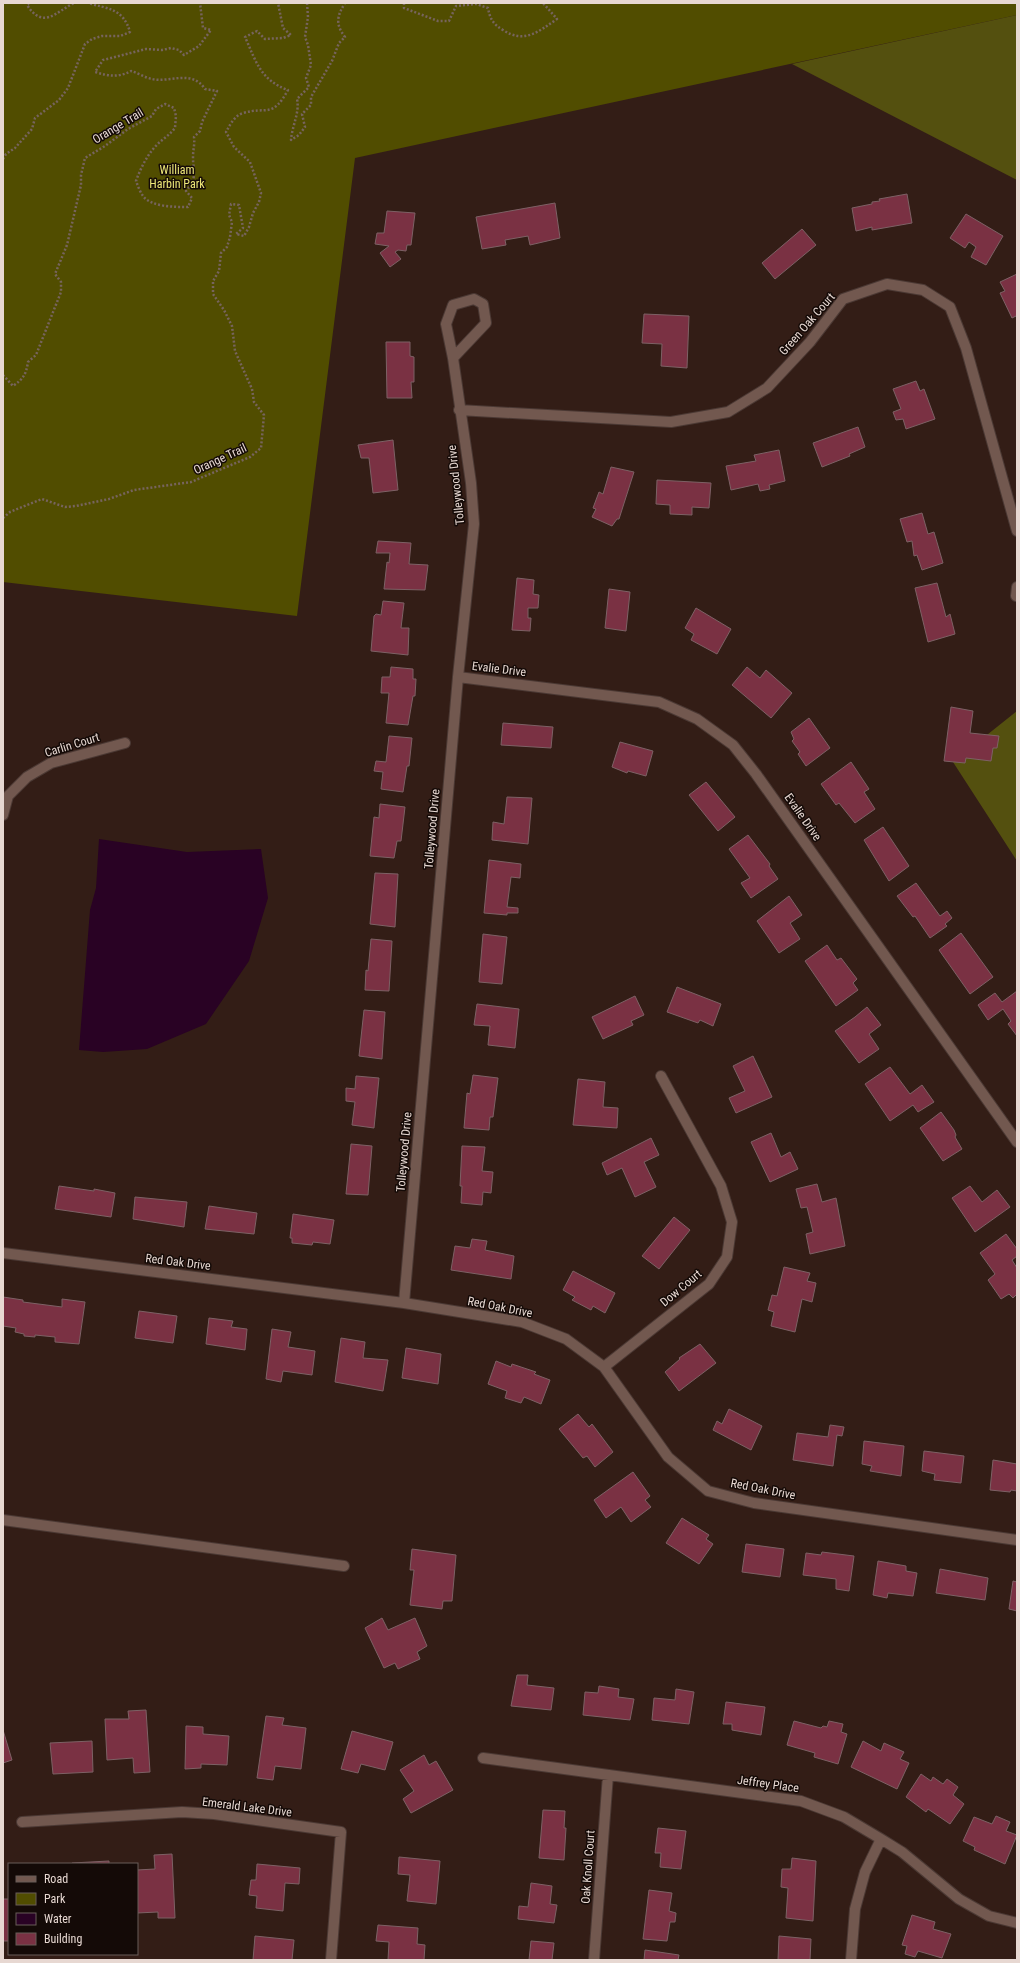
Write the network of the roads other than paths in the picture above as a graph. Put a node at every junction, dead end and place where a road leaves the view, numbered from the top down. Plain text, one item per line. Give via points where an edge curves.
1 (452, 358) junction
2 (459, 410) junction
3 (1017, 531) edge
4 (458, 677) junction
5 (125, 743) dead end
6 (3, 815) edge
7 (661, 1076) dead end
8 (1017, 1142) edge
9 (3, 1253) edge
10 (404, 1303) junction
11 (604, 1366) junction
12 (3, 1520) edge
13 (1017, 1540) edge
14 (344, 1566) dead end
15 (483, 1758) dead end
16 (608, 1775) junction
17 (22, 1822) dead end
18 (881, 1839) junction
19 (1017, 1923) edge
20 (331, 1960) edge
21 (594, 1960) edge
22 (851, 1960) edge

1 - 1 street, Tolleywood Drive via 446,324 453,305 474,299 483,304 486,323
1 - 2 street, Tolleywood Drive
2 - 3 street, Green Oak Court via 671,422 728,412 767,388 810,342 843,299 887,284 923,290 950,307 966,348
2 - 4 street, Tolleywood Drive via 471,483 474,524
4 - 8 street, Evalie Drive via 660,702 697,719 733,745
4 - 10 street, Tolleywood Drive
5 - 6 street, Carlin Court via 51,763 27,777 8,796
7 - 11 street, Dow Court via 721,1186 732,1222 727,1257 709,1284
9 - 10 street, Red Oak Drive
10 - 11 street, Red Oak Drive via 522,1322 566,1339
11 - 13 street, Red Oak Drive via 668,1457 708,1491 754,1503
12 - 14 street
15 - 16 street, Jeffrey Place
16 - 18 street, Jeffrey Place via 801,1801 844,1817
16 - 21 street, Oak Knoll Court
17 - 20 street, Emerald Lake Drive via 182,1812 214,1814 341,1832
18 - 19 street, Jeffrey Place via 902,1852 959,1899 989,1916
18 - 22 street via 865,1872 855,1909

